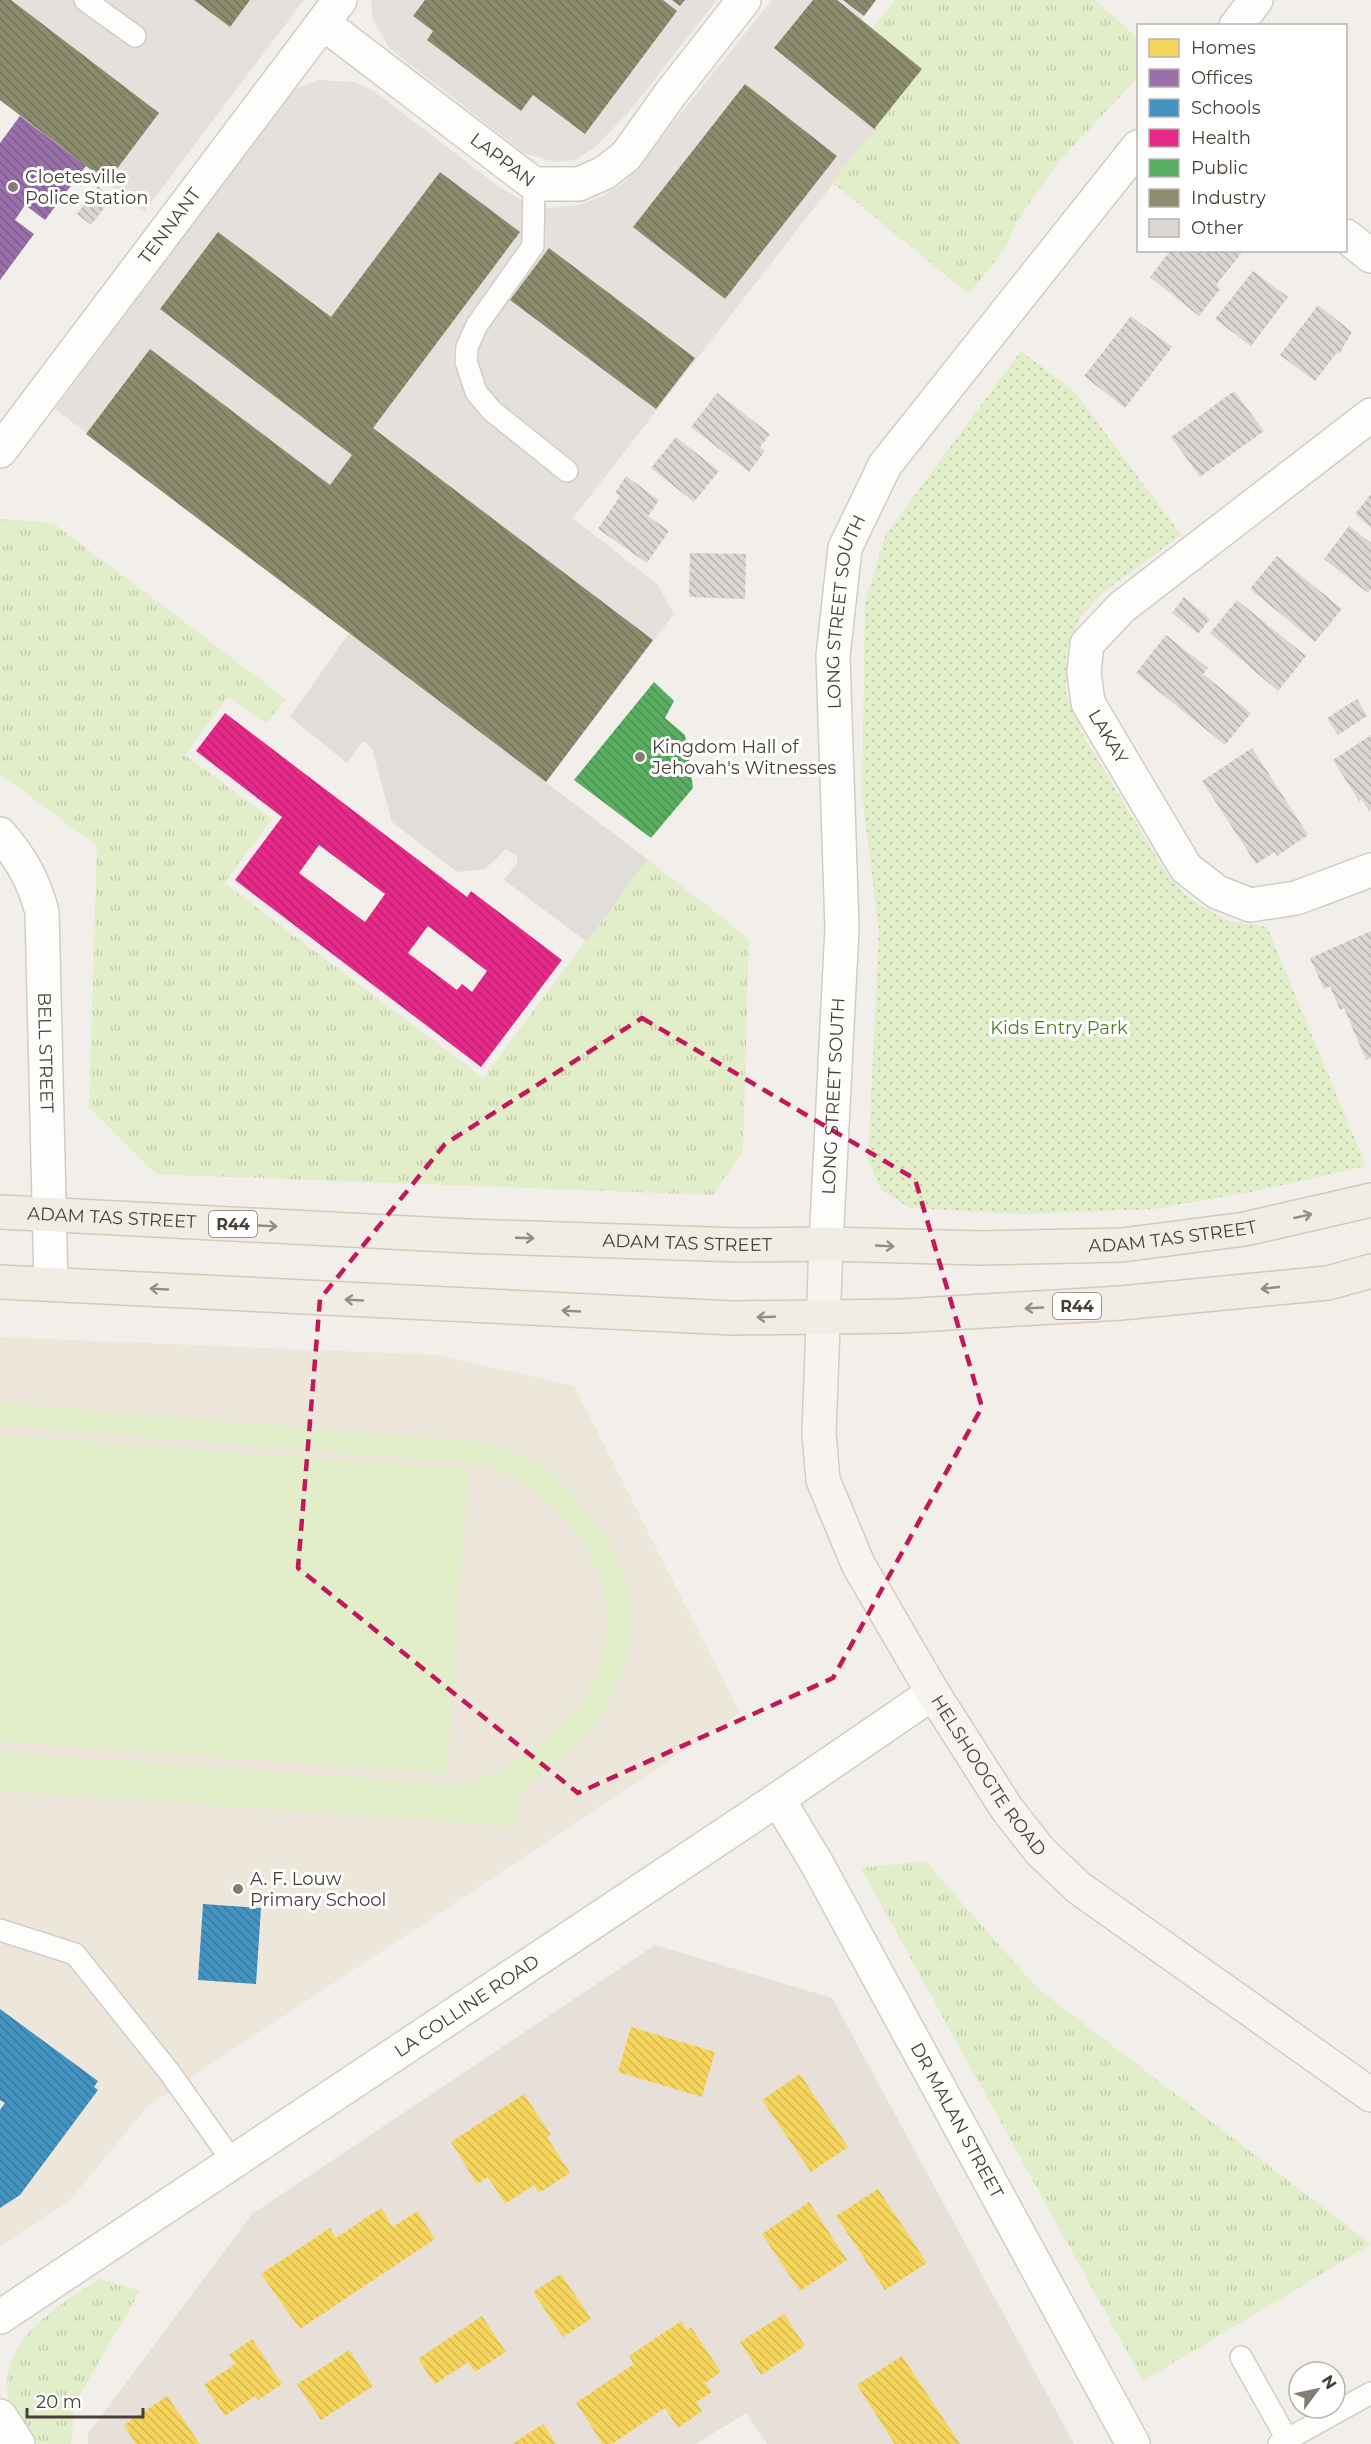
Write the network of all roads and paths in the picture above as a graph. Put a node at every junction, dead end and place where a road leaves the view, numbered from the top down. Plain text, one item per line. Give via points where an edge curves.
1 (85, 0) edge
2 (744, 0) edge
3 (1256, 0) edge
4 (331, 12) edge
5 (1238, 24) edge
6 (135, 36) dead end
7 (1137, 148) edge
8 (534, 184) junction
9 (1347, 237) edge
10 (1371, 256) edge
11 (1371, 415) edge
12 (0, 451) edge
13 (567, 471) dead end
14 (0, 834) edge
15 (1371, 870) edge
16 (1371, 1200) edge
17 (0, 1212) edge
18 (50, 1214) junction
19 (826, 1244) junction
20 (1371, 1271) edge
21 (0, 1282) edge
22 (51, 1283) junction
23 (825, 1316) junction
24 (933, 1693) junction
25 (778, 1799) junction
26 (0, 1930) edge
27 (1371, 2095) edge
28 (233, 2162) junction
29 (0, 2317) edge
30 (1241, 2357) dead end
31 (1371, 2393) edge
32 (0, 2416) edge
33 (1311, 2436) edge
34 (1283, 2442) edge
35 (18, 2444) edge
36 (1133, 2444) edge

1 - 6 lane
2 - 8 street, LAPPAN via 626,156 579,184
3 - 5 street
4 - 8 street, LAPPAN
4 - 12 street, TENNANT
7 - 19 street, LONG STREET SOUTH via 885,465 845,548 833,656 842,928
8 - 13 lane via 533,246 477,325 467,347 466,361 476,392 492,411
9 - 10 street
11 - 15 street, LAKAY via 1122,607 1087,644 1084,672 1088,703 1186,867 1217,892 1250,905 1296,898
14 - 18 street, BELL STREET via 34,883 42,912
19 -> 16 main road, ADAM TAS STREET / R44 via 981,1248 1122,1245 1245,1229
17 - 18 main road, ADAM TAS STREET / R44
18 -> 19 main road, ADAM TAS STREET / R44 via 466,1236
18 - 22 street, BELL STREET
19 - 23 main road, HELSHOOGTE ROAD
20 -> 23 main road, R44 via 1328,1282 1121,1303 901,1316
21 - 22 main road, R44
23 -> 22 main road, R44 via 732,1318
23 - 24 main road, HELSHOOGTE ROAD via 819,1433 823,1480 858,1564
24 - 25 street, LA COLLINE ROAD
24 - 27 main road, HELSHOOGTE ROAD via 1007,1809 1040,1851 1079,1888
25 - 28 street, LA COLLINE ROAD
25 - 36 street, DR MALAN STREET via 822,1872
26 - 28 lane via 75,1954 170,2073
28 - 29 street, LA COLLINE ROAD
30 - 34 lane
31 - 33 lane
32 - 35 street
33 - 34 lane

